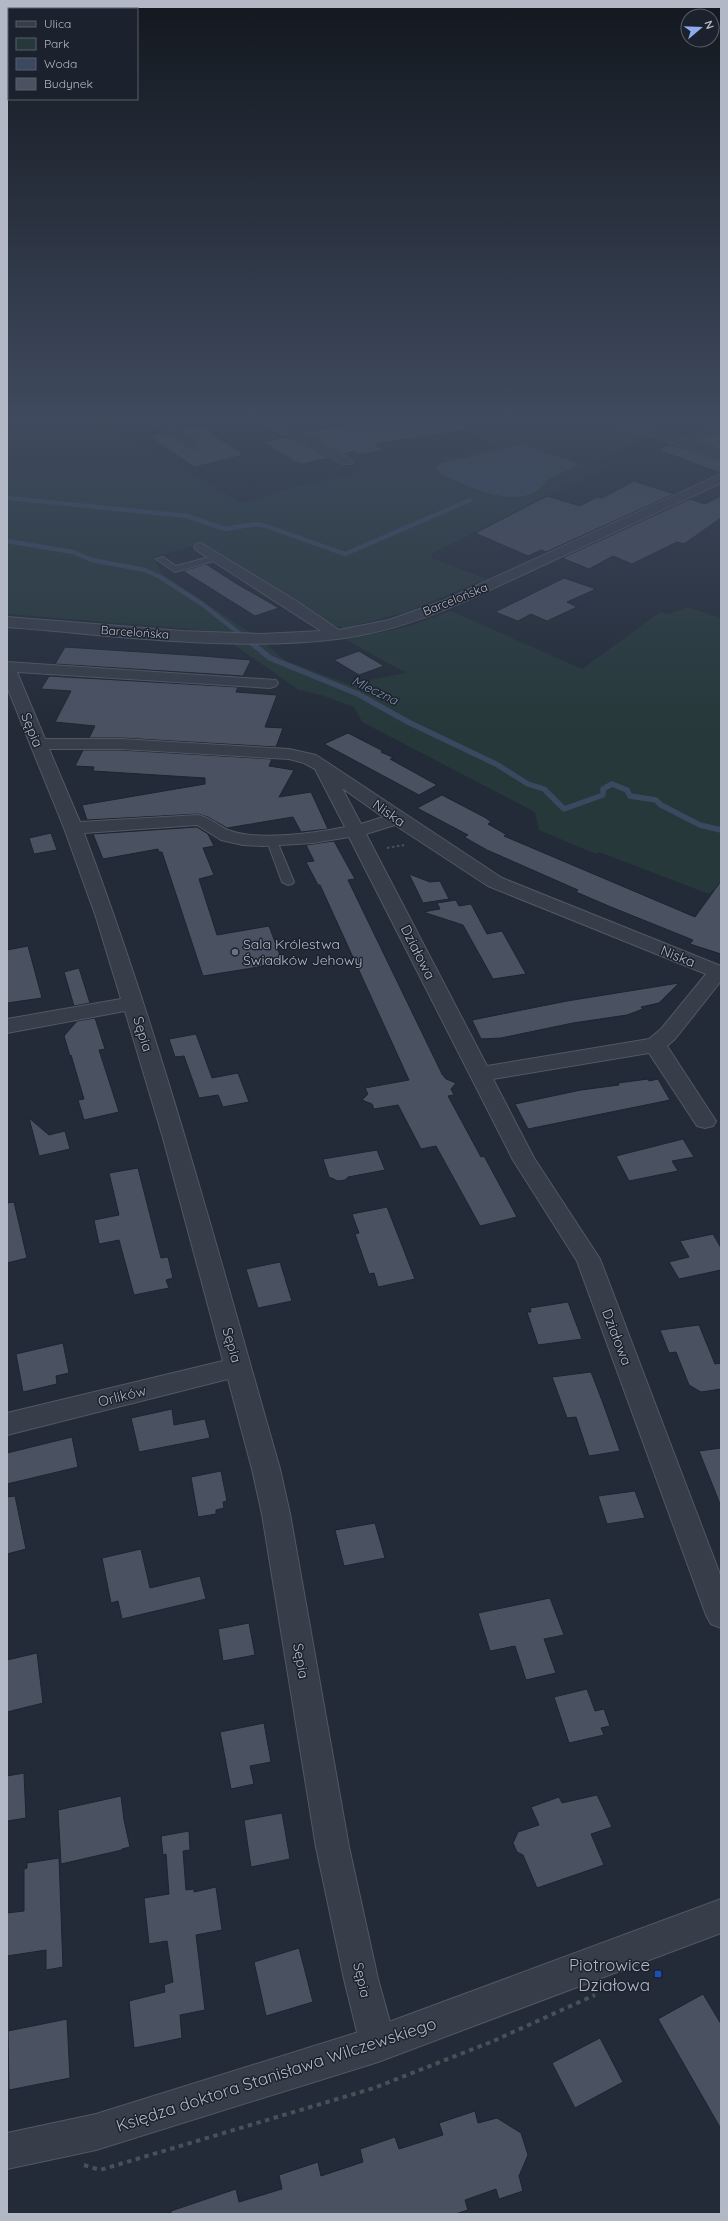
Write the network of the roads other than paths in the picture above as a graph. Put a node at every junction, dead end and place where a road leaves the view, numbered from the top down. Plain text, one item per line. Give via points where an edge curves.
1 (622, 524) edge
2 (201, 546) dead end
3 (217, 557) junction
4 (160, 559) dead end
5 (7, 622) edge
6 (336, 635) junction
7 (7, 668) edge
8 (270, 683) dead end
9 (37, 744) junction
10 (322, 766) junction
11 (396, 818) junction
12 (73, 828) junction
13 (355, 830) junction
14 (272, 841) junction
15 (288, 882) dead end
16 (720, 973) edge
17 (133, 1003) junction
18 (7, 1026) edge
19 (655, 1045) junction
20 (481, 1074) junction
21 (705, 1121) dead end
22 (238, 1367) junction
23 (7, 1424) edge
24 (721, 1615) edge
25 (721, 1916) edge
26 (378, 2044) junction
27 (7, 2151) edge

1 - 6 street, Barcelońska via 450,603 394,623
2 - 3 street
3 - 4 lane via 175,569
3 - 6 street
5 - 6 street, Barcelońska via 227,638
7 - 8 street
7 - 9 street, Sępia
9 - 10 street, Niska via 121,744 289,754 310,759
9 - 12 street, Sępia
10 - 11 street, Niska
10 - 13 street, Działowa
11 - 13 street via 380,825
11 - 16 street, Niska via 495,882
12 - 14 street via 198,820 206,822 227,837
12 - 17 street, Sępia via 106,917
13 - 14 street
13 - 20 street, Działowa
14 - 15 lane
16 - 19 street via 668,1034
17 - 18 street
17 - 22 street, Sępia
19 - 20 street
19 - 21 street
20 - 24 street, Działowa via 524,1160 588,1259
22 - 23 street, Orlików
22 - 26 street, Sępia via 276,1514 332,1845 351,1937
25 - 26 street, Księdza doktora Stanisława Wilczewskiego
26 - 27 street, Księdza doktora Stanisława Wilczewskiego via 96,2132

